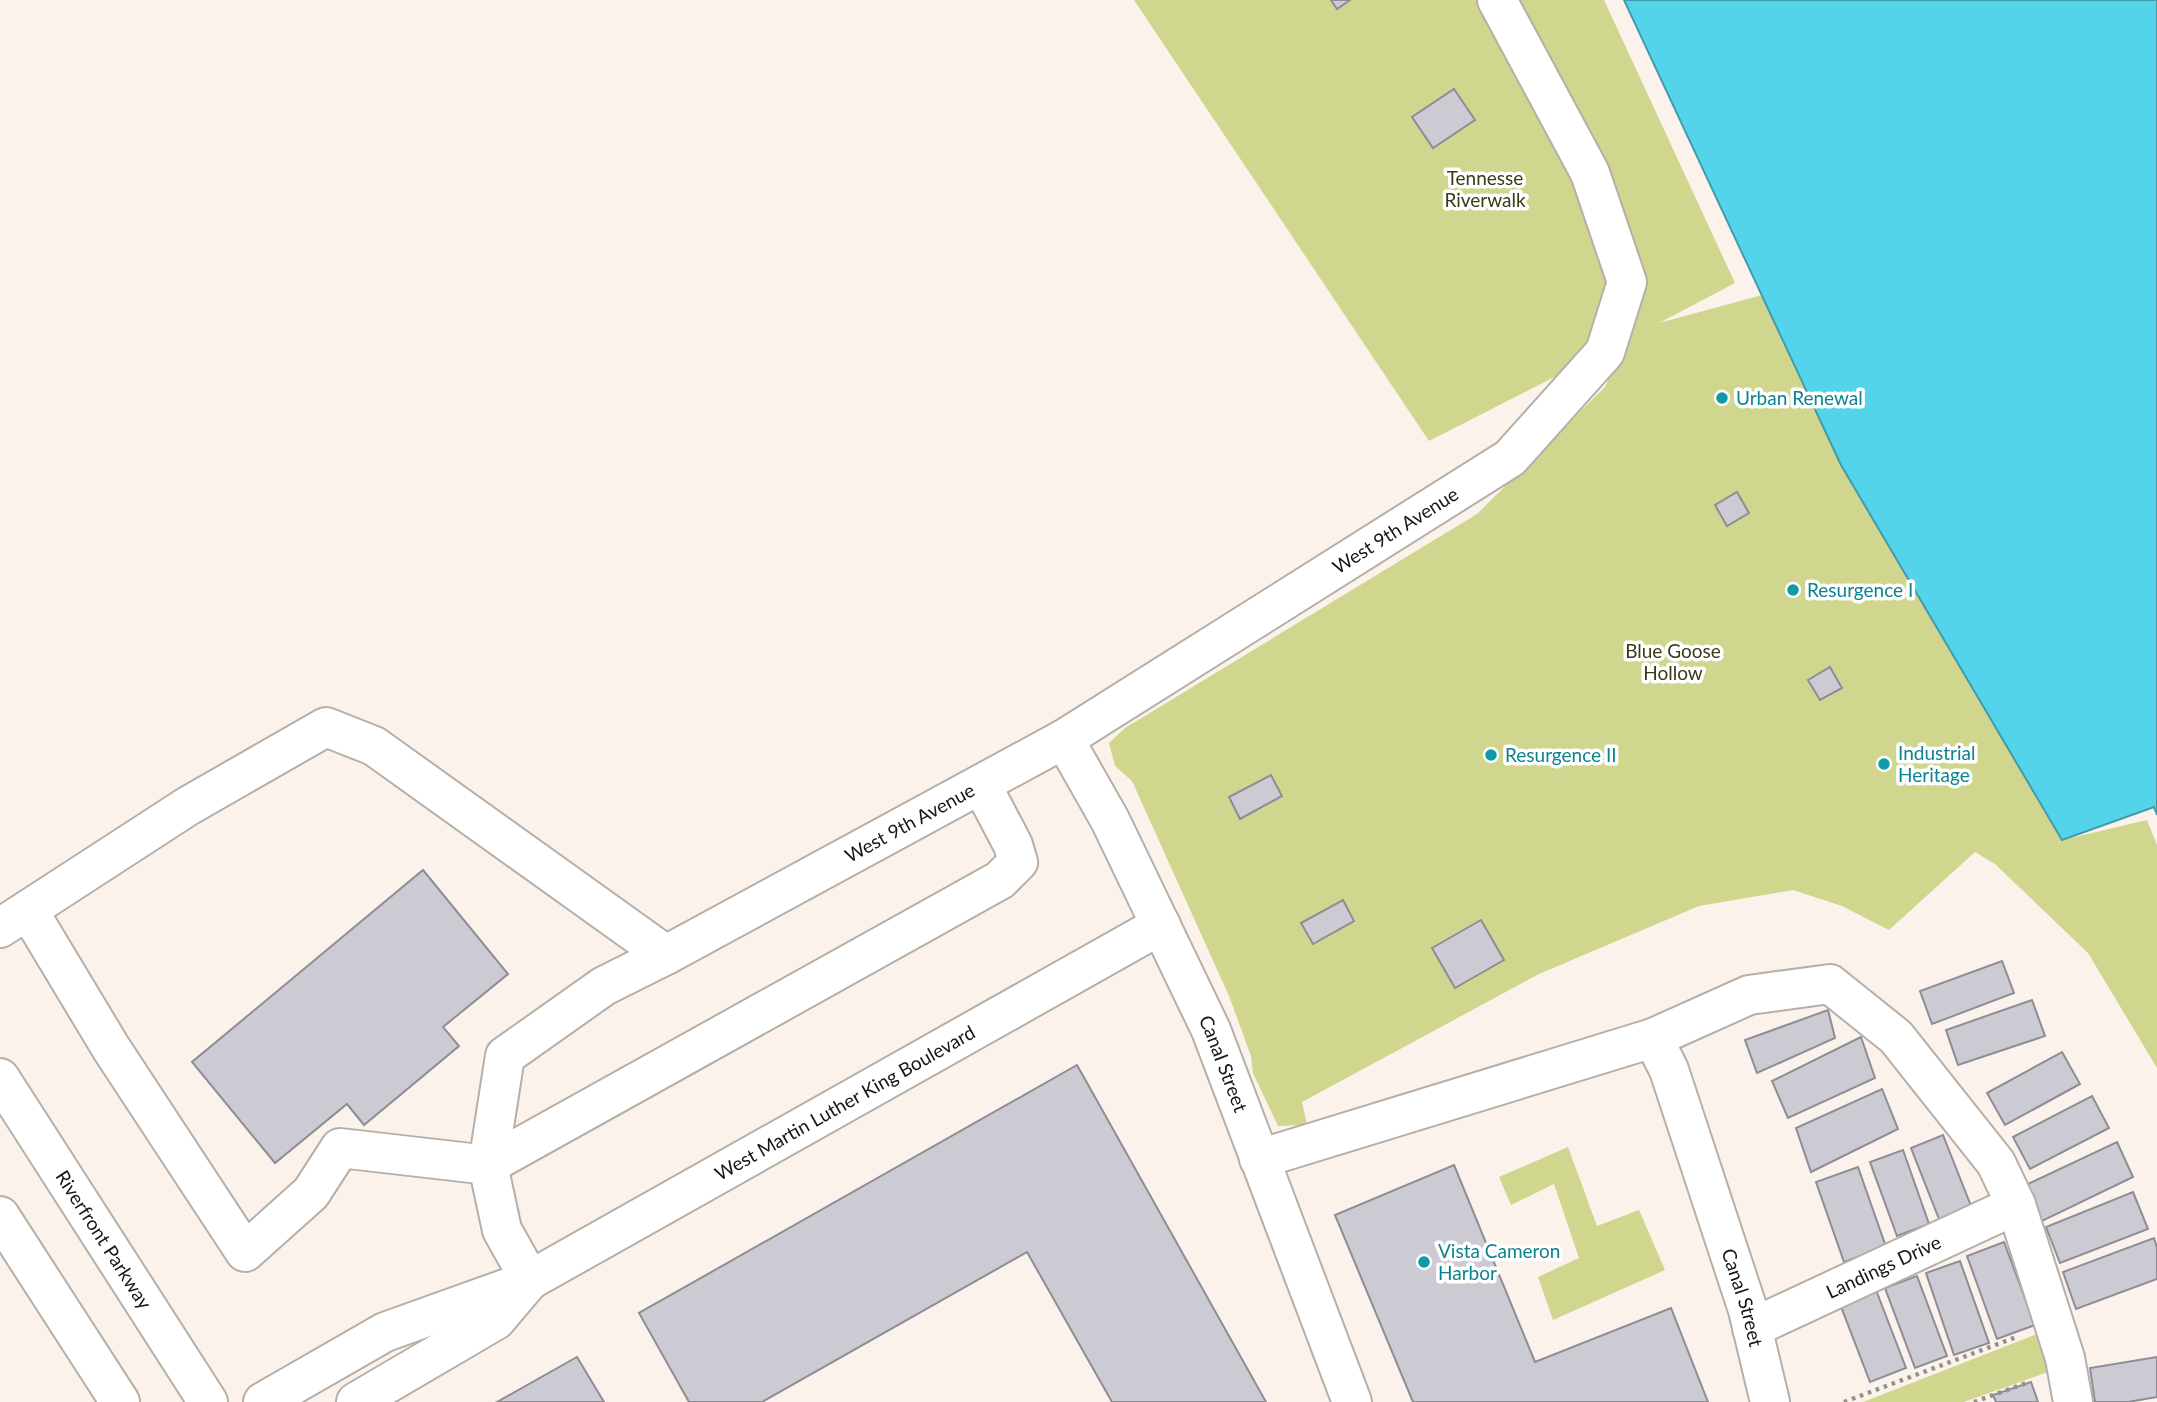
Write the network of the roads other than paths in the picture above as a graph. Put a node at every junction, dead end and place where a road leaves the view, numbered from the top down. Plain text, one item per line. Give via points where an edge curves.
1 (1497, 0) edge
2 (1064, 739) junction
3 (981, 784) junction
4 (14, 919) edge
5 (1161, 925) junction
6 (666, 955) junction
7 (1653, 1038) junction
8 (0, 1079) edge
9 (1259, 1159) junction
10 (488, 1165) junction
11 (2016, 1205) junction
12 (0, 1216) edge
13 (530, 1280) junction
14 (1752, 1328) junction
15 (120, 1402) edge
16 (208, 1402) edge
17 (263, 1402) edge
18 (356, 1402) edge
19 (1352, 1402) edge
20 (1770, 1402) edge
21 (2073, 1402) edge

1 - 2 street, West 9th Avenue via 1590,173 1627,282 1605,352 1510,458
2 - 3 street, West 9th Avenue
2 - 5 street, Canal Street
3 - 6 street, West 9th Avenue
3 - 10 street via 1018,862 1000,880
4 - 6 street via 188,806 326,727 374,746
4 - 10 street via 111,1048 245,1252 311,1194 340,1148
5 - 9 street, Canal Street via 1211,1030
5 - 13 street, West Martin Luther King Boulevard
6 - 10 street, West 9th Avenue via 604,986 505,1056
7 - 9 street
7 - 11 street via 1749,995 1830,984 1896,1037 1996,1163
7 - 14 street, Canal Street via 1669,1070
8 - 16 street, Riverfront Parkway
9 - 19 street, Canal Street
10 - 13 street, West 9th Avenue via 502,1230
11 - 14 street, Landings Drive
11 - 21 street via 2065,1359
12 - 15 street
13 - 17 street, West Martin Luther King Boulevard via 384,1332
13 - 18 street, West Martin Luther King Boulevard via 496,1320
14 - 20 street, Canal Street

